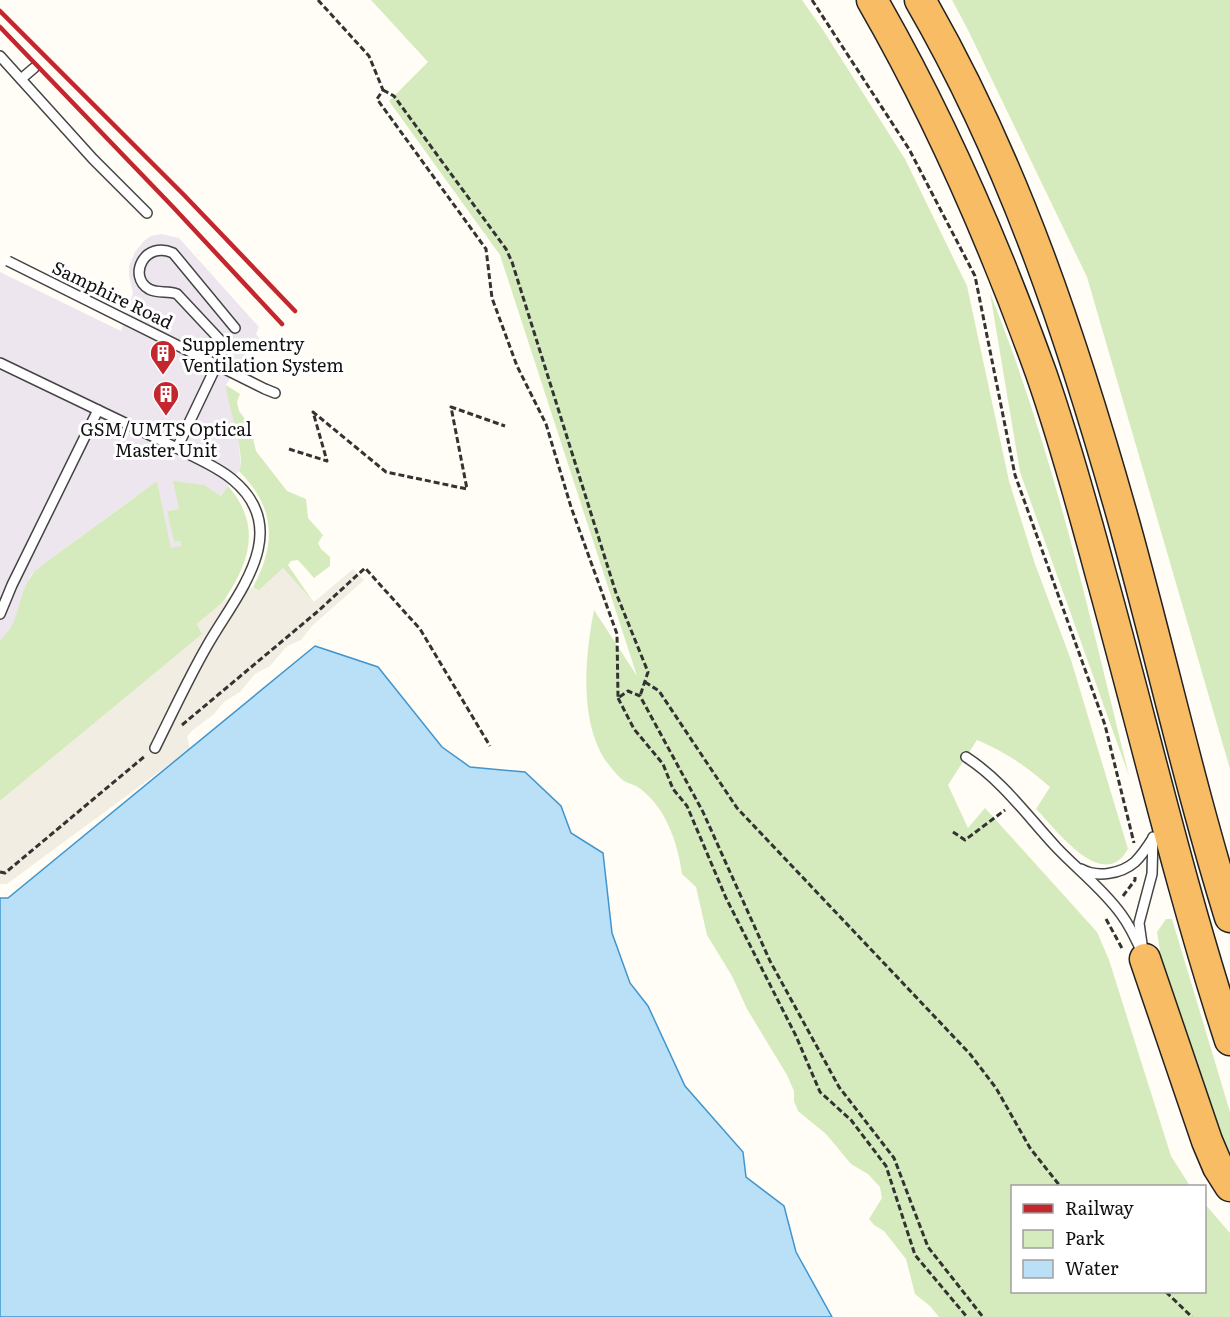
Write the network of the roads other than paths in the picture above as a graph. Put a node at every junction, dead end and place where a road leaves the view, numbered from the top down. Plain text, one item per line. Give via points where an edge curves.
1 (872, 0) edge
2 (920, 0) edge
3 (0, 56) edge
4 (34, 68) dead end
5 (21, 79) junction
6 (147, 213) dead end
7 (4, 258) edge
8 (235, 328) dead end
9 (0, 363) edge
10 (275, 393) dead end
11 (98, 410) junction
12 (177, 448) junction
13 (0, 614) edge
14 (1120, 646) junction
15 (155, 748) dead end
16 (966, 757) dead end
17 (1144, 838) junction
18 (1070, 860) junction
19 (1230, 917) edge
20 (1145, 959) junction
21 (1230, 1040) edge
22 (1230, 1186) edge

1 - 14 highway via 962,177 1010,292 1084,512
2 - 19 highway via 964,81 1009,178 1047,275 1122,515
3 - 5 lane
4 - 5 lane
5 - 6 lane
7 - 10 lane, Samphire Road, bridge
8 - 12 lane via 173,253 153,250 142,261 143,284 177,294 222,344 221,356
9 - 11 lane
11 - 12 lane
11 - 13 lane
12 - 15 lane via 237,484 254,510 260,537 254,567 207,646
14 - 17 highway
14 - 21 highway
16 - 18 lane via 1006,790
17 - 18 lane via 1134,863 1115,872 1090,873
17 - 20 lane via 1151,883 1139,923
18 - 20 lane via 1121,913
20 - 22 highway via 1207,1141

